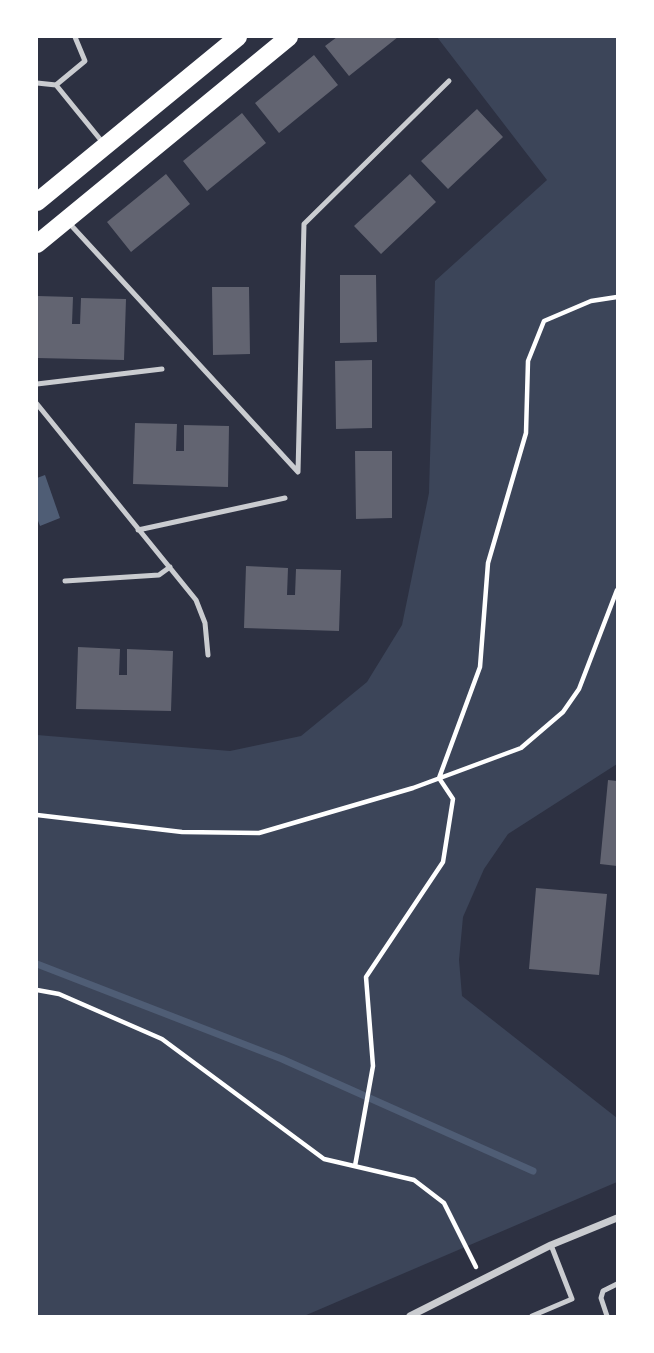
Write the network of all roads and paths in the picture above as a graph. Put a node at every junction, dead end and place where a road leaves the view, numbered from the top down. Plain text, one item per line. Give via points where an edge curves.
1 (75, 37) edge
2 (238, 37) edge
3 (289, 37) edge
4 (449, 81) dead end
5 (37, 83) edge
6 (56, 85) junction
7 (105, 146) junction
8 (125, 172) junction
9 (37, 202) edge
10 (66, 220) junction
11 (37, 244) edge
12 (617, 298) edge
13 (162, 369) dead end
14 (37, 384) edge
15 (37, 404) edge
16 (285, 498) dead end
17 (138, 530) junction
18 (170, 567) junction
19 (65, 581) dead end
20 (617, 590) edge
21 (208, 655) dead end
22 (439, 778) junction
23 (37, 815) edge
24 (37, 990) edge
25 (355, 1166) junction
26 (617, 1218) edge
27 (551, 1245) junction
28 (483, 1280) junction
29 (617, 1284) edge
30 (410, 1316) edge
31 (532, 1316) edge
32 (607, 1316) edge

1 - 6 lane via 85,61
2 - 7 main road
3 - 8 main road
4 - 10 lane via 304,224 298,472
5 - 6 lane
6 - 7 lane
7 - 8 main road
7 - 9 main road
8 - 10 main road
10 - 11 main road
12 - 22 path via 591,301 544,321 528,361 526,433 488,563 480,667
13 - 14 lane
15 - 17 lane
16 - 17 lane
17 - 18 lane
18 - 19 lane via 159,575
18 - 21 lane via 201,610
20 - 22 path via 579,689 563,712 521,748
22 - 23 path via 259,833 182,832
22 - 25 path via 453,799 443,862 366,977 373,1066
24 - 25 path via 59,994 162,1039 324,1159
25 - 28 path via 414,1180 444,1203
26 - 27 street
27 - 28 street
27 - 31 lane via 572,1299
28 - 30 street
29 - 32 lane via 603,1291

